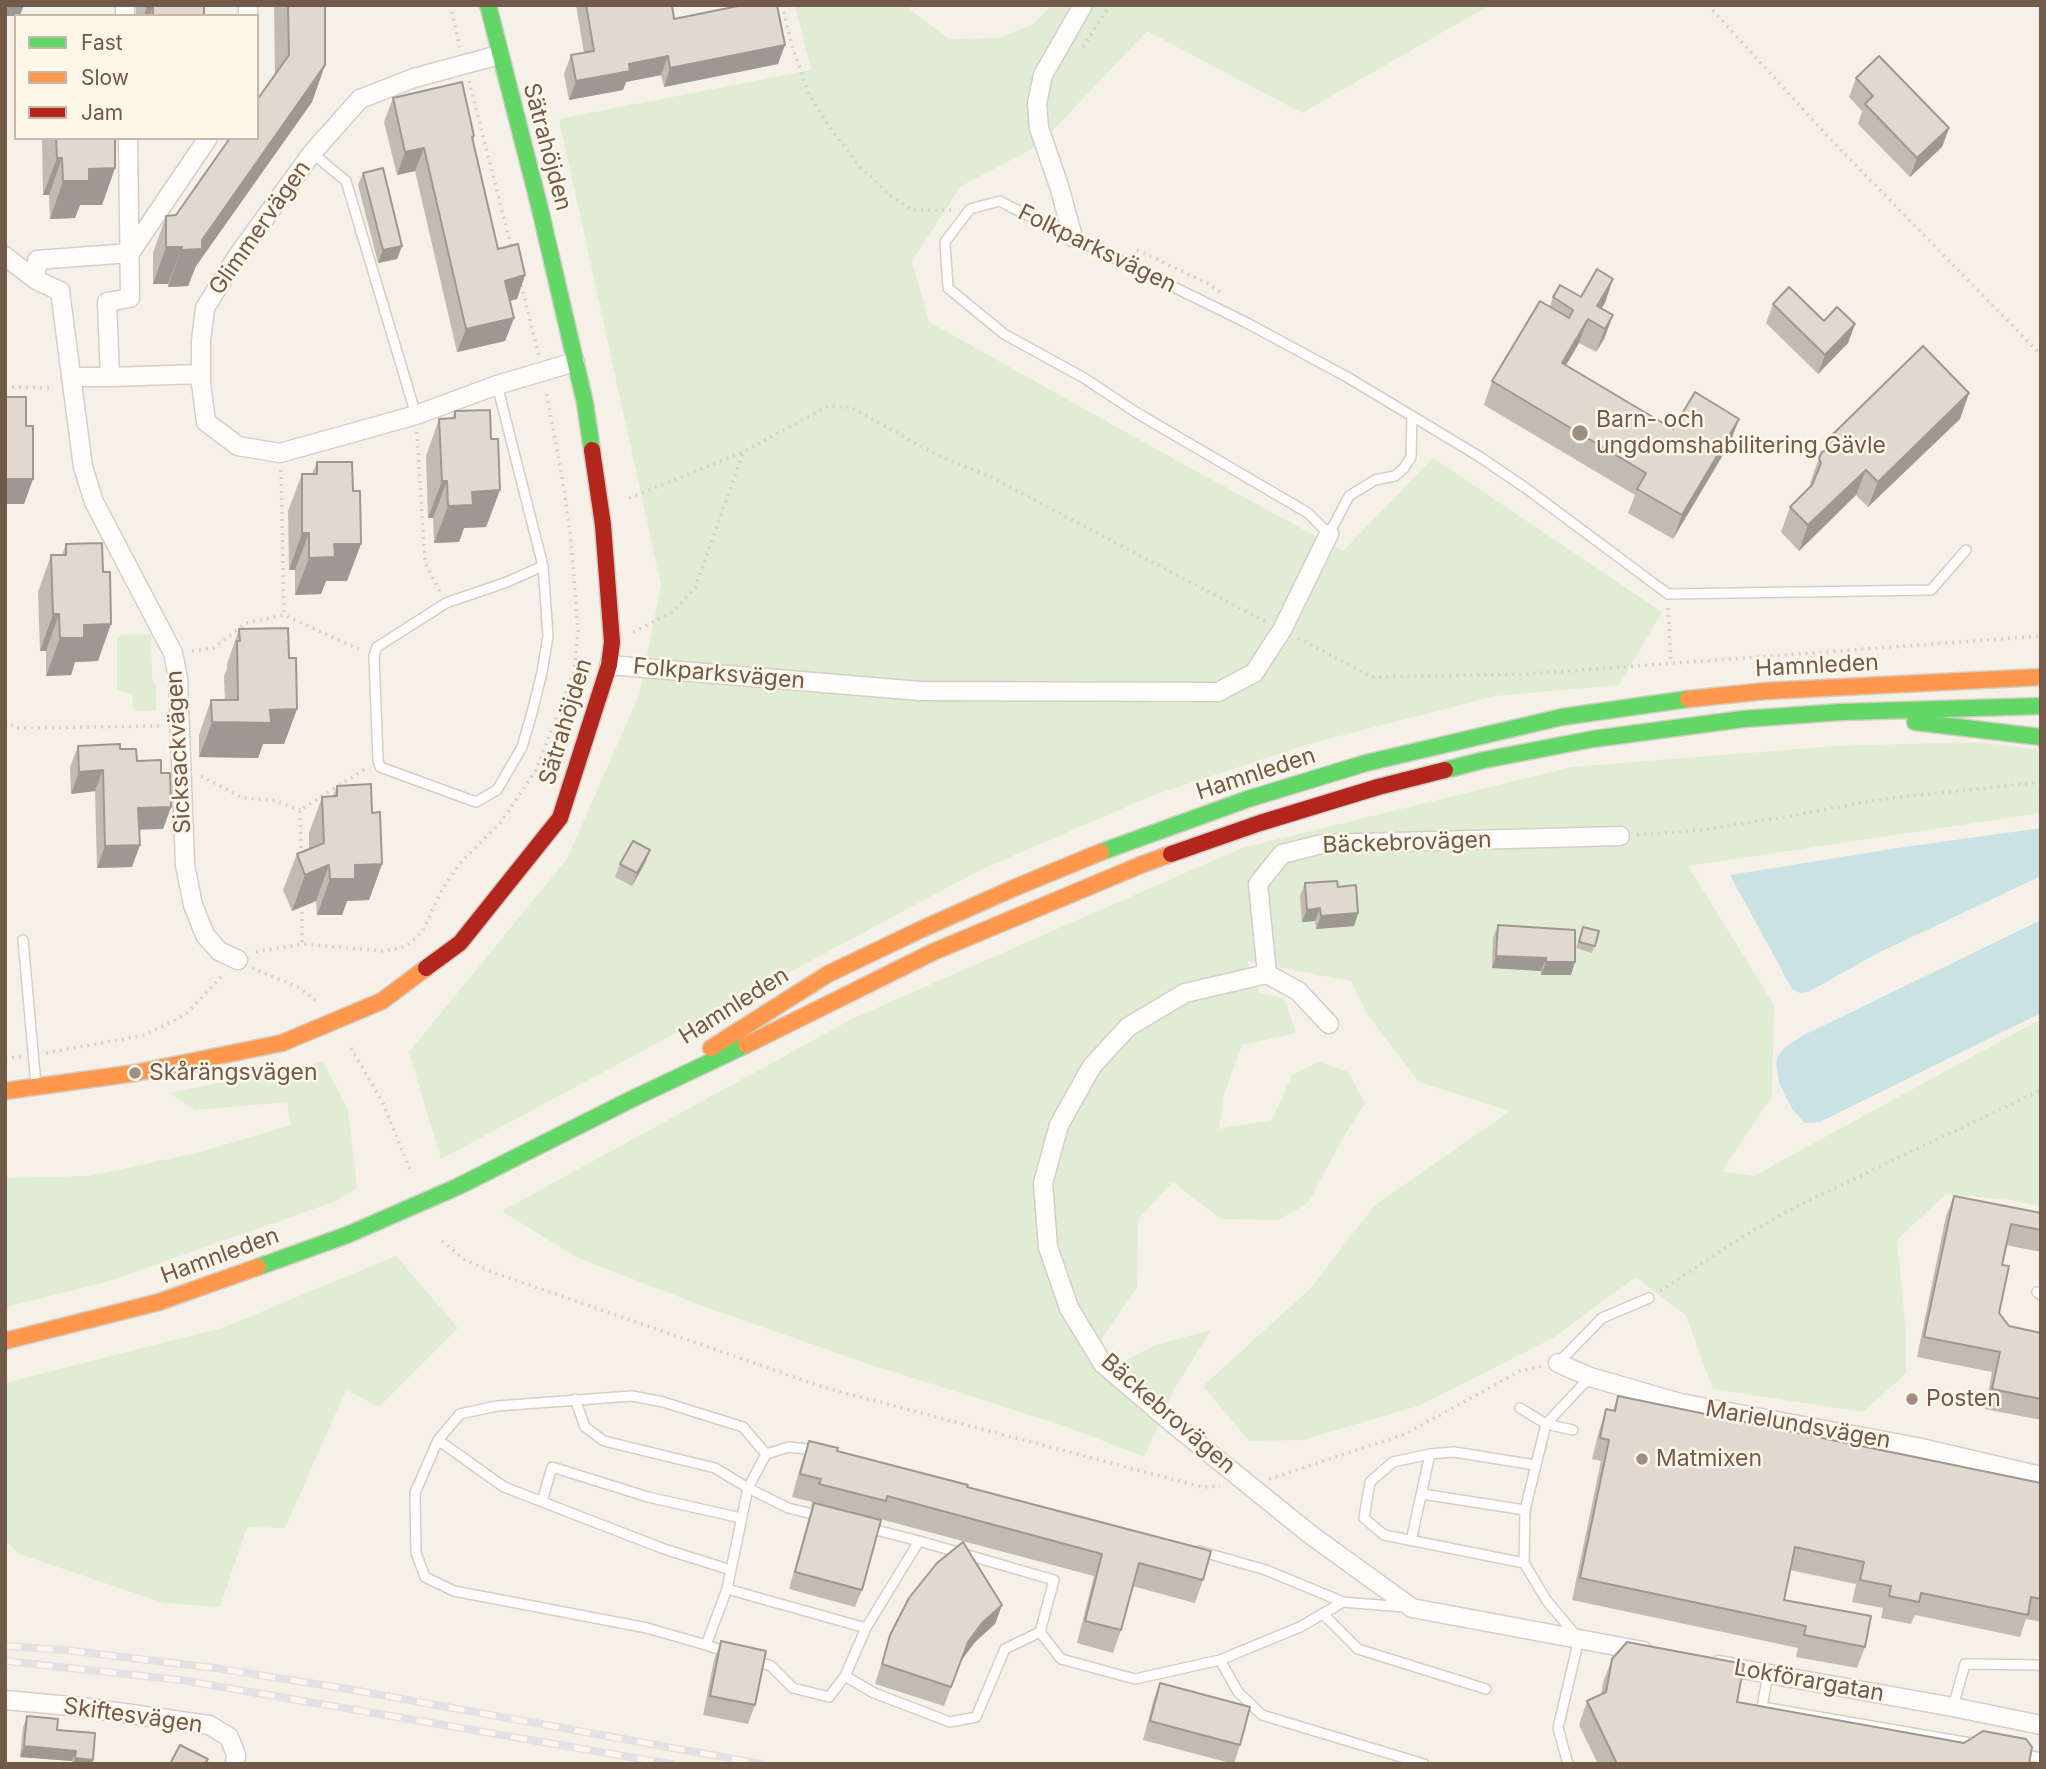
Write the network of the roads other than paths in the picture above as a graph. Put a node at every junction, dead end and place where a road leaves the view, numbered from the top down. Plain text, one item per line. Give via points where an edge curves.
1 (488, 5) edge
2 (1083, 5) edge
3 (499, 55) junction
4 (128, 140) edge
5 (207, 140) edge
6 (312, 153) junction
7 (1073, 237) junction
8 (130, 253) junction
9 (5, 256) edge
10 (36, 279) junction
11 (575, 362) junction
12 (201, 374) junction
13 (110, 377) junction
14 (72, 382) junction
15 (497, 385) junction
16 (416, 415) junction
17 (1412, 416) junction
18 (1329, 534) junction
19 (1966, 550) dead end
20 (543, 566) junction
21 (609, 665) junction
22 (2041, 677) edge
23 (1954, 682) junction
24 (2041, 685) edge
25 (2041, 706) edge
26 (1842, 712) junction
27 (2041, 737) edge
28 (1620, 836) road end
29 (23, 940) dead end
30 (238, 960) road end
31 (1267, 974) junction
32 (1329, 1024) dead end
33 (36, 1087) junction
34 (5, 1091) edge
35 (632, 1099) junction
36 (1649, 1298) road end
37 (5, 1341) edge
38 (1558, 1363) joint
39 (1590, 1377) junction
40 (575, 1399) junction
41 (1520, 1408) dead end
42 (1545, 1424) junction
43 (1573, 1430) dead end
44 (438, 1440) junction
45 (830, 1451) edge
46 (766, 1454) junction
47 (1430, 1454) junction
48 (1535, 1465) junction
49 (2041, 1476) edge
50 (748, 1488) junction
51 (1422, 1494) junction
52 (542, 1501) junction
53 (1525, 1510) junction
54 (741, 1518) junction
55 (828, 1518) edge
56 (854, 1524) edge
57 (919, 1541) junction
58 (1411, 1541) junction
59 (1194, 1550) edge
60 (1524, 1563) junction
61 (731, 1570) junction
62 (727, 1589) junction
63 (1343, 1602) junction
64 (1412, 1608) junction
65 (1323, 1614) junction
66 (866, 1628) junction
67 (1040, 1632) junction
68 (1579, 1639) junction
69 (706, 1645) junction
70 (732, 1653) edge
71 (1660, 1654) edge
72 (745, 1657) edge
73 (1220, 1660) junction
74 (1700, 1661) edge
75 (2041, 1665) edge
76 (1768, 1674) junction
77 (845, 1676) junction
78 (1486, 1689) dead end
79 (5, 1700) edge
80 (1953, 1707) junction
81 (2041, 1725) edge
82 (1980, 1745) edge
83 (2017, 1753) edge
84 (2041, 1758) edge
85 (235, 1764) edge
86 (1424, 1764) edge
87 (1568, 1764) edge

1 - 3 main road, Sätrahöjden
2 - 7 street via 1042,75 1037,103 1040,128
3 - 6 street, Glimmervägen via 414,78 360,99
3 - 11 main road, Sätrahöjden
4 - 8 street
5 - 8 street
6 - 12 street, Glimmervägen via 205,308
6 - 16 lane via 345,181
7 - 17 lane, Folkparksvägen via 1262,331
7 - 18 lane, Folkparksvägen via 1000,201 970,209 945,242 948,288 1004,334 1308,513
8 - 10 street via 37,260
8 - 13 street via 130,298 107,302
9 - 10 street, Sicksackvägen
10 - 14 street, Sicksackvägen via 60,291
11 - 15 street, Glimmervägen
11 - 21 main road, Sätrahöjden via 603,525 612,642
12 - 13 street
12 - 16 street, Glimmervägen via 206,422 238,446 280,453
13 - 14 street
14 - 30 street, Sicksackvägen via 83,467 93,502 173,653 178,678 185,865 192,905 205,935 219,951
15 - 16 street, Glimmervägen
15 - 20 lane
17 - 18 lane, Folkparksvägen via 1411,457 1404,468 1349,496
17 - 19 lane via 1527,489 1668,594 1931,590
18 - 21 street, Folkparksvägen via 1282,630 1254,673 1218,692 920,691
20 - 20 lane via 446,603 377,647 380,767 476,802 497,790 522,747 542,672 548,636
21 - 33 main road, Sätrahöjden via 560,818 460,943 393,993 282,1044
22 - 23 main road, Hamnleden
23 - 24 main road, Hamnleden
23 - 35 main road, Hamnleden via 1766,691 1562,718 1366,763 1248,799 1026,883 828,974
25 - 26 main road, Hamnleden
26 - 27 main road, Hamnleden
26 - 35 main road, Hamnleden via 1743,719 1593,739 1484,760 1260,822 1143,863 933,952
28 - 31 street, Bäckebrovägen via 1322,844 1282,854 1258,884
29 - 33 lane
31 - 32 street via 1298,991
31 - 64 street, Bäckebrovägen via 1185,993 1128,1027 1092,1066 1059,1125 1043,1183 1048,1247 1069,1308 1103,1364 1311,1535
33 - 34 main road, Sätrahöjden
35 - 37 main road, Hamnleden via 457,1187 346,1235 159,1302
36 - 38 lane via 1602,1318
38 - 39 street, Marielundsvägen
39 - 42 lane
39 - 49 street, Marielundsvägen via 1680,1403 1917,1447
40 - 44 lane via 460,1413
40 - 46 lane via 632,1396 663,1402 743,1427
40 - 50 lane via 584,1427 604,1441 715,1468
41 - 42 lane
42 - 43 lane
42 - 48 lane
44 - 52 lane via 504,1486
44 - 69 lane via 415,1493 415,1553 425,1577 454,1591 647,1628
45 - 46 lane via 789,1447
46 - 50 lane
47 - 48 lane via 1454,1452
47 - 51 lane
47 - 58 lane via 1393,1462 1370,1482 1364,1518 1384,1535
48 - 53 lane
50 - 54 lane
50 - 55 lane via 788,1508
51 - 53 lane
51 - 58 lane
52 - 54 lane via 552,1467 648,1497
52 - 61 lane
53 - 60 lane
54 - 61 lane
56 - 57 lane
57 - 66 lane
57 - 67 lane via 1054,1580
58 - 60 lane
59 - 63 lane via 1266,1570
60 - 68 lane via 1547,1601
61 - 62 lane
62 - 66 lane
62 - 69 lane
63 - 64 lane
63 - 65 lane
64 - 68 street
65 - 73 lane
65 - 78 lane via 1358,1649
66 - 77 lane
67 - 73 lane via 1061,1659 1135,1679
67 - 77 lane via 1005,1649 976,1717 950,1722 874,1693
68 - 71 street
68 - 87 lane via 1558,1728
69 - 70 lane
72 - 77 lane via 771,1666 793,1688 829,1697
73 - 86 lane via 1238,1692 1262,1715
74 - 76 street, Lokförargatan
75 - 80 lane via 1965,1664
76 - 80 street, Lokförargatan
76 - 82 lane via 1762,1707
79 - 85 street, Skiftesvägen via 209,1725 229,1737
80 - 81 street, Lokförargatan
83 - 84 lane

